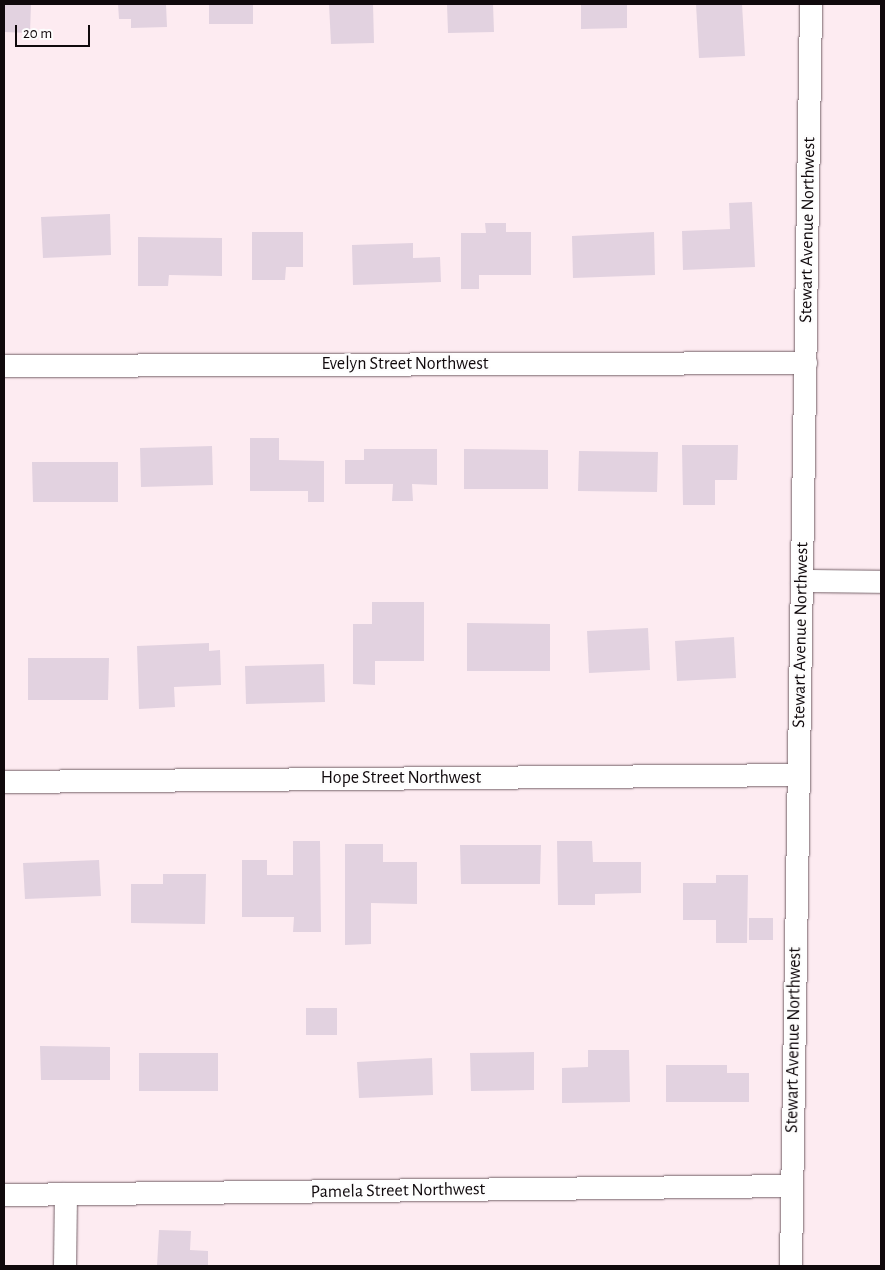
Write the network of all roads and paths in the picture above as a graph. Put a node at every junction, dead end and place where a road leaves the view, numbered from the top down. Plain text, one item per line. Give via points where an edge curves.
1 (811, 4) edge
2 (806, 363) junction
3 (4, 366) edge
4 (802, 581) junction
5 (881, 582) edge
6 (799, 775) junction
7 (4, 782) edge
8 (792, 1186) junction
9 (66, 1194) junction
10 (4, 1195) edge
11 (65, 1266) edge
12 (791, 1266) edge

1 - 2 street, Stewart Avenue Northwest
2 - 3 street, Evelyn Street Northwest
2 - 4 street, Stewart Avenue Northwest
4 - 5 street
4 - 6 street, Stewart Avenue Northwest
6 - 7 street, Hope Street Northwest
6 - 8 street, Stewart Avenue Northwest
8 - 9 street, Pamela Street Northwest
8 - 12 street, Stewart Avenue Northwest
9 - 10 street, Pamela Street Northwest
9 - 11 street

